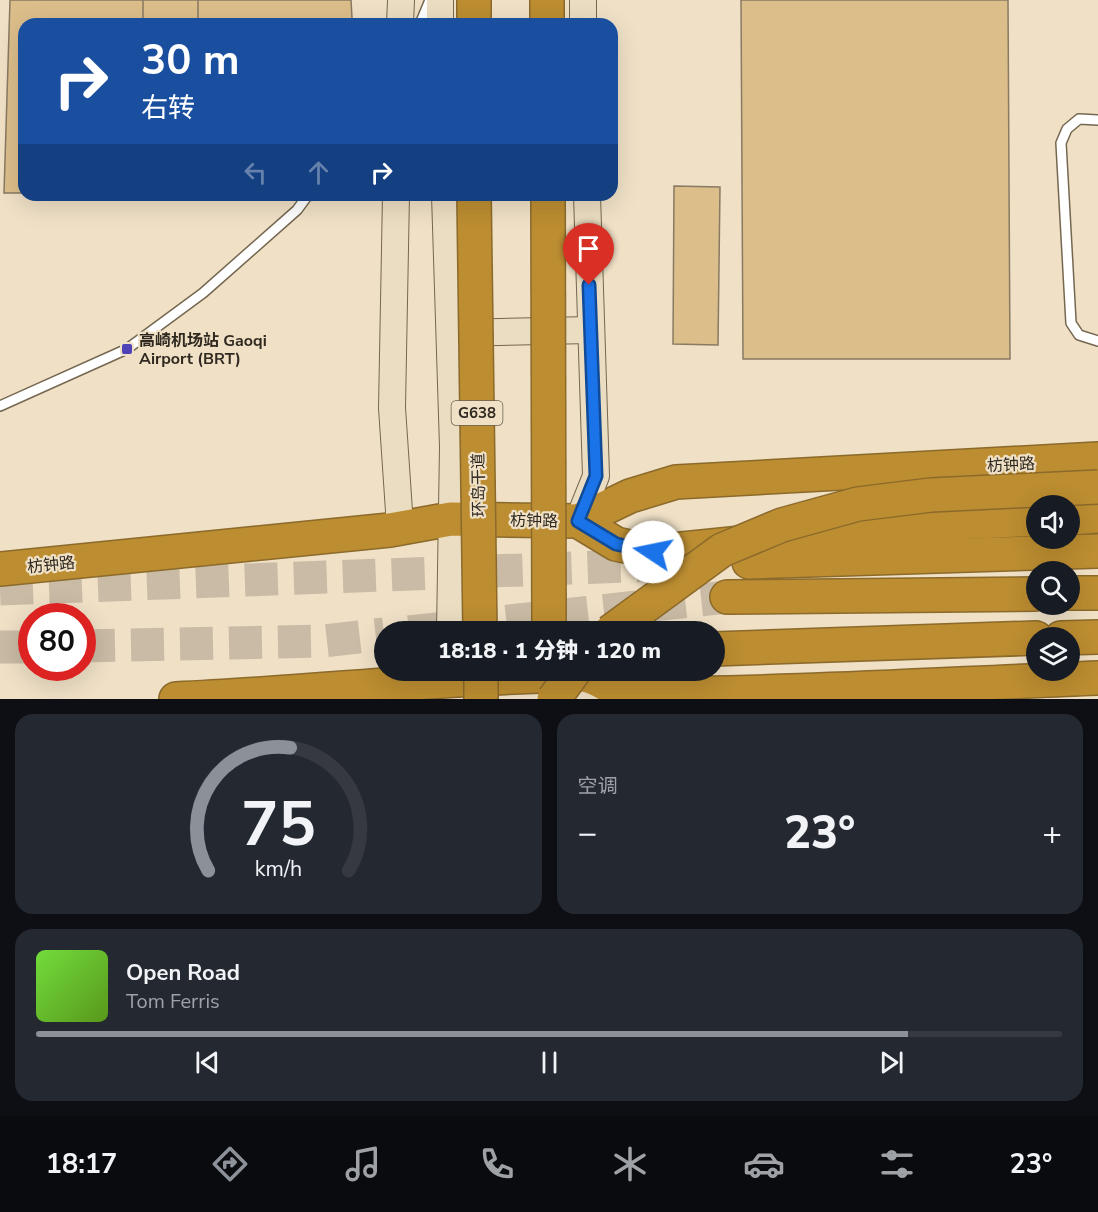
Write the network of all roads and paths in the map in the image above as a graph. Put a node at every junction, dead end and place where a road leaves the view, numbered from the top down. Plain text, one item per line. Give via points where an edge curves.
1 (401, 0) edge
2 (430, 0) edge
3 (439, 0) edge
4 (474, 0) edge
5 (547, 0) edge
6 (583, 0) edge
7 (400, 18) edge
8 (422, 18) edge
9 (440, 18) edge
10 (474, 18) edge
11 (547, 18) edge
12 (584, 18) edge
13 (1098, 120) edge
14 (304, 201) edge
15 (396, 201) edge
16 (445, 201) edge
17 (474, 201) edge
18 (548, 201) edge
19 (587, 201) edge
20 (590, 330) junction
21 (448, 333) junction
22 (1098, 341) edge
23 (0, 406) edge
24 (1098, 459) edge
25 (1098, 487) edge
26 (1098, 516) edge
27 (1080, 517) edge
28 (451, 519) junction
29 (1026, 520) edge
30 (578, 521) junction
31 (398, 528) junction
32 (1098, 551) edge
33 (728, 562) tunnel mouth
34 (0, 569) edge
35 (1080, 593) edge
36 (1098, 593) edge
37 (1026, 594) edge
38 (727, 597) tunnel mouth
39 (450, 621) edge
40 (480, 621) edge
41 (549, 621) edge
42 (625, 621) edge
43 (1080, 637) edge
44 (1098, 637) edge
45 (1026, 638) edge
46 (725, 649) edge
47 (1098, 678) edge
48 (481, 681) edge
49 (517, 681) edge
50 (549, 681) edge
51 (582, 681) edge
52 (590, 681) edge
53 (449, 683) edge
54 (176, 699) edge
55 (481, 699) edge
56 (549, 699) edge
57 (554, 699) edge

1 - 7 main road
2 - 8 lane
3 - 9 main road
4 - 10 highway
5 - 11 highway
6 - 12 main road
13 - 22 lane via 1079,119 1067,129 1061,143 1071,323 1080,335
14 - 23 lane via 203,293 126,349
15 - 31 main road via 392,408
16 - 21 main road
17 - 40 highway, 环岛干道 / G638, bridge
18 - 41 highway, bridge
19 - 20 main road
20 - 21 main road
20 - 30 main road via 596,476
21 - 28 main road via 453,447
24 - 30 highway, 枋钟路 via 676,482 630,496
25 - 42 highway, bridge via 931,495 858,504 782,525 722,550
26 - 27 highway
28 - 30 highway, 枋钟路
28 - 31 highway, 枋钟路
28 - 39 main road
29 - 30 highway via 914,525 653,552 616,544
31 - 34 highway, 枋钟路
32 - 33 highway
35 - 36 highway
37 - 38 highway
43 - 44 highway
45 - 46 highway
47 - 52 highway via 706,694 626,694
48 - 55 highway, bridge
49 - 53 highway
50 - 56 highway
51 - 57 highway, bridge
53 - 54 highway

